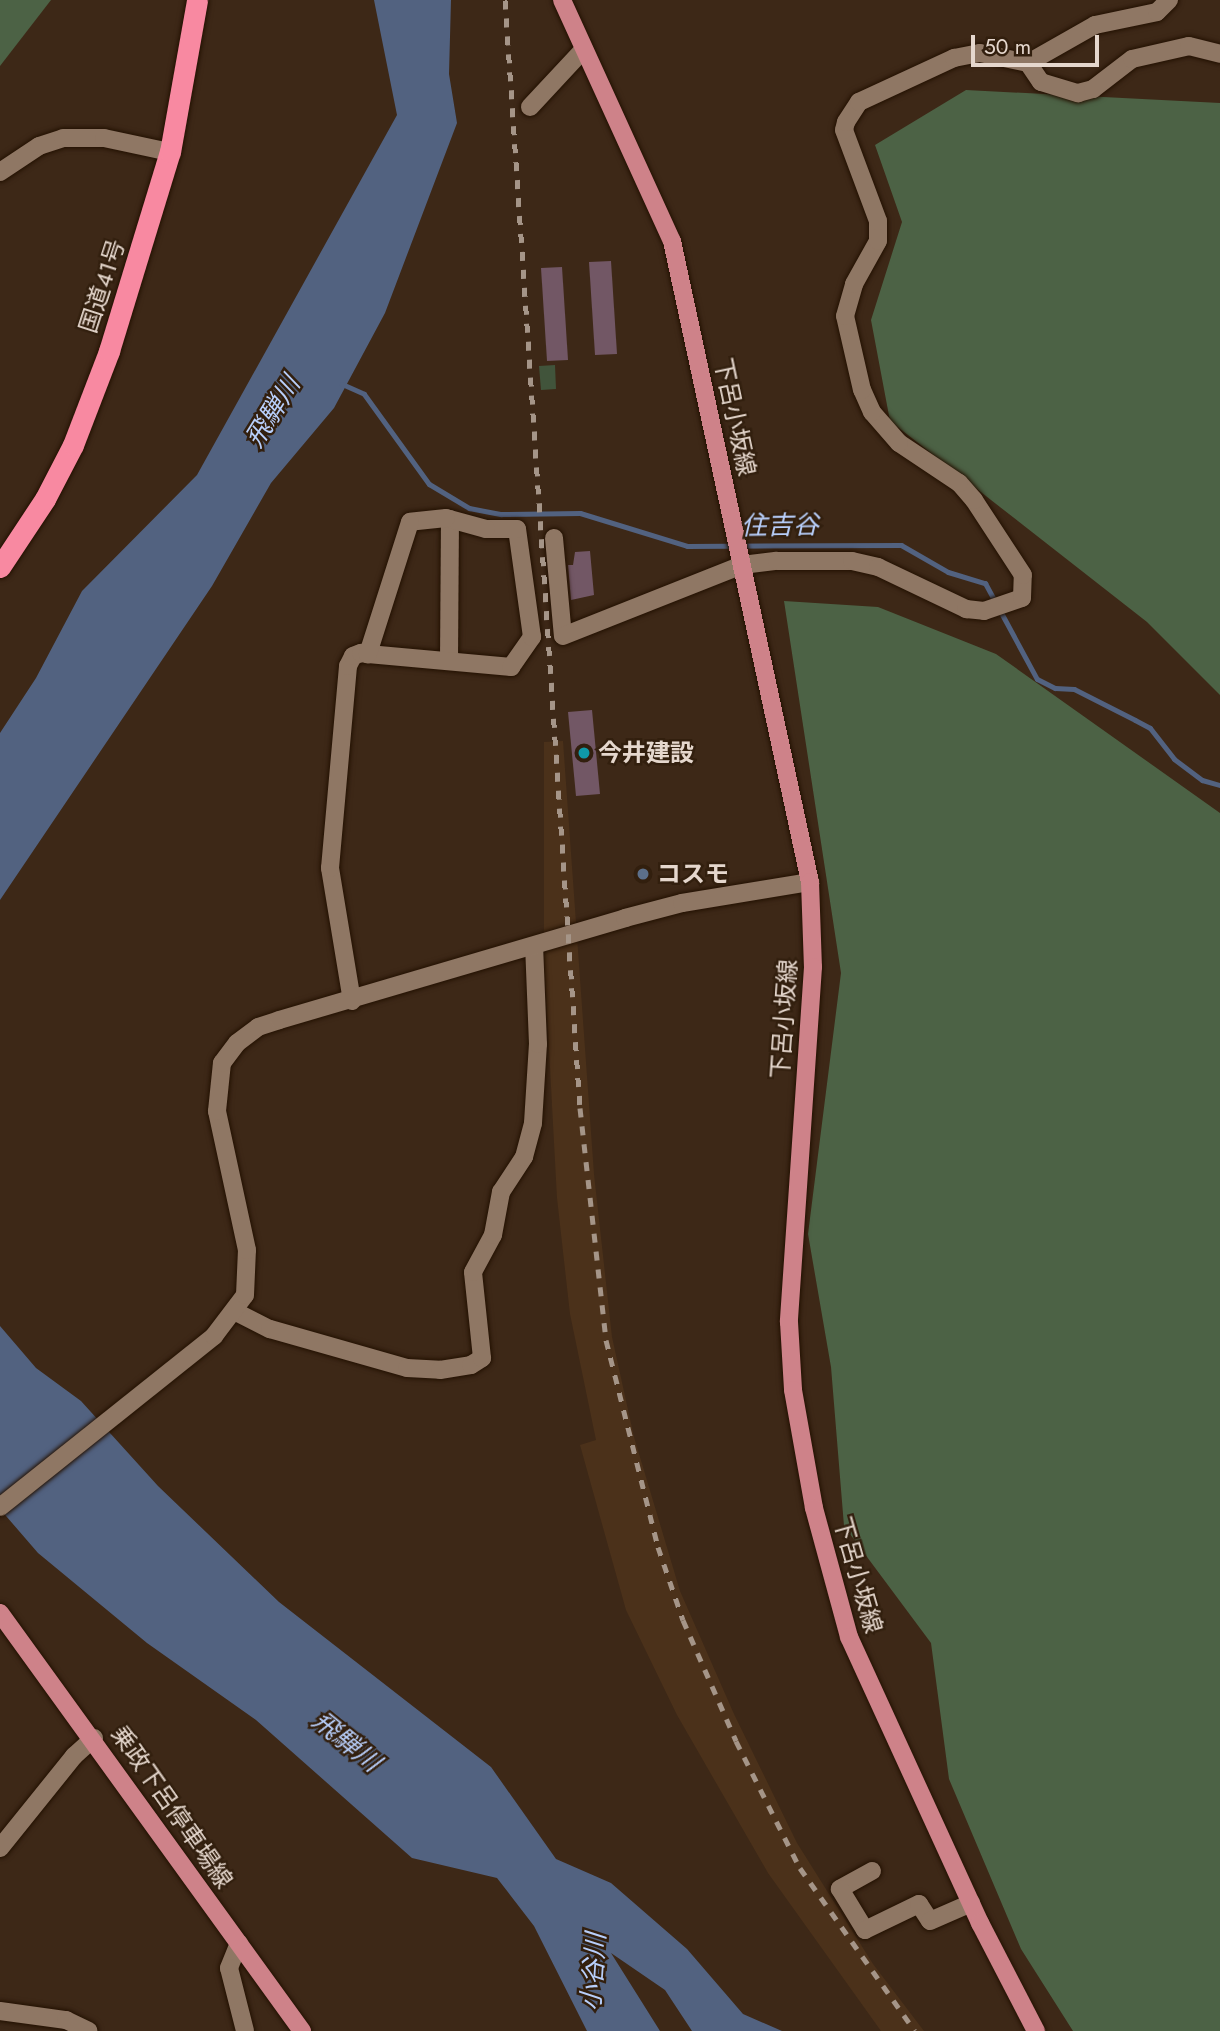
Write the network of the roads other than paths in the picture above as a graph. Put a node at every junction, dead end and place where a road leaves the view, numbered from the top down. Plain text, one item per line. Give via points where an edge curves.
1 (198, 0) edge
2 (562, 0) edge
3 (1168, 0) edge
4 (584, 49) junction
5 (1220, 54) edge
6 (1028, 63) junction
7 (530, 107) dead end
8 (170, 152) junction
9 (0, 172) edge
10 (450, 519) junction
11 (554, 538) dead end
12 (742, 565) junction
13 (0, 567) edge
14 (368, 654) junction
15 (449, 661) junction
16 (810, 882) junction
17 (534, 946) junction
18 (352, 1001) junction
19 (236, 1312) junction
20 (0, 1507) edge
21 (0, 1613) edge
22 (94, 1738) junction
23 (0, 1848) edge
24 (872, 1871) dead end
25 (971, 1903) junction
26 (239, 1943) junction
27 (0, 2011) edge
28 (89, 2031) edge
29 (245, 2031) edge
30 (302, 2031) edge
31 (1036, 2031) edge

1 - 8 highway, 国道41号
2 - 4 main road, 下呂小坂線
3 - 6 street via 1157,12 1095,25
4 - 7 street
4 - 12 main road, 下呂小坂線 via 654,192 672,241
5 - 6 street via 1189,46 1132,59 1093,89 1078,93 1041,82
6 - 12 street via 980,53 954,58 859,102 844,130 878,221 878,241 854,284 845,316 862,390 872,412 900,443 959,482 974,500 1023,575 1022,598 984,611 966,609 878,568 852,561
8 - 9 street via 104,138 63,138 39,146
8 - 13 highway, 国道41号 via 88,409 45,499
10 - 14 street via 410,522
10 - 15 street
10 - 15 street via 486,529 517,529 532,637 512,667
11 - 12 street via 563,636
12 - 16 main road, 下呂小坂線
14 - 15 street
14 - 18 street via 353,656 348,666 330,869
16 - 17 street via 682,903
16 - 25 main road, 下呂小坂線 via 813,967 790,1285 793,1390 814,1508 849,1637
17 - 18 street
17 - 19 street via 538,1044 533,1123 524,1157 500,1192 489,1245 473,1272 482,1358 471,1366 440,1370 407,1367 270,1329
18 - 19 street via 258,1027 237,1043 222,1063 218,1111 249,1273
19 - 20 street via 214,1335
21 - 22 main road, 乗政下呂停車場線
22 - 23 street via 74,1756
22 - 26 main road, 乗政下呂停車場線
24 - 25 street via 840,1889 864,1930 919,1904 930,1921
25 - 31 main road, 下呂小坂線
26 - 29 street via 229,1968
26 - 30 main road, 乗政下呂停車場線
27 - 28 street via 66,2020

